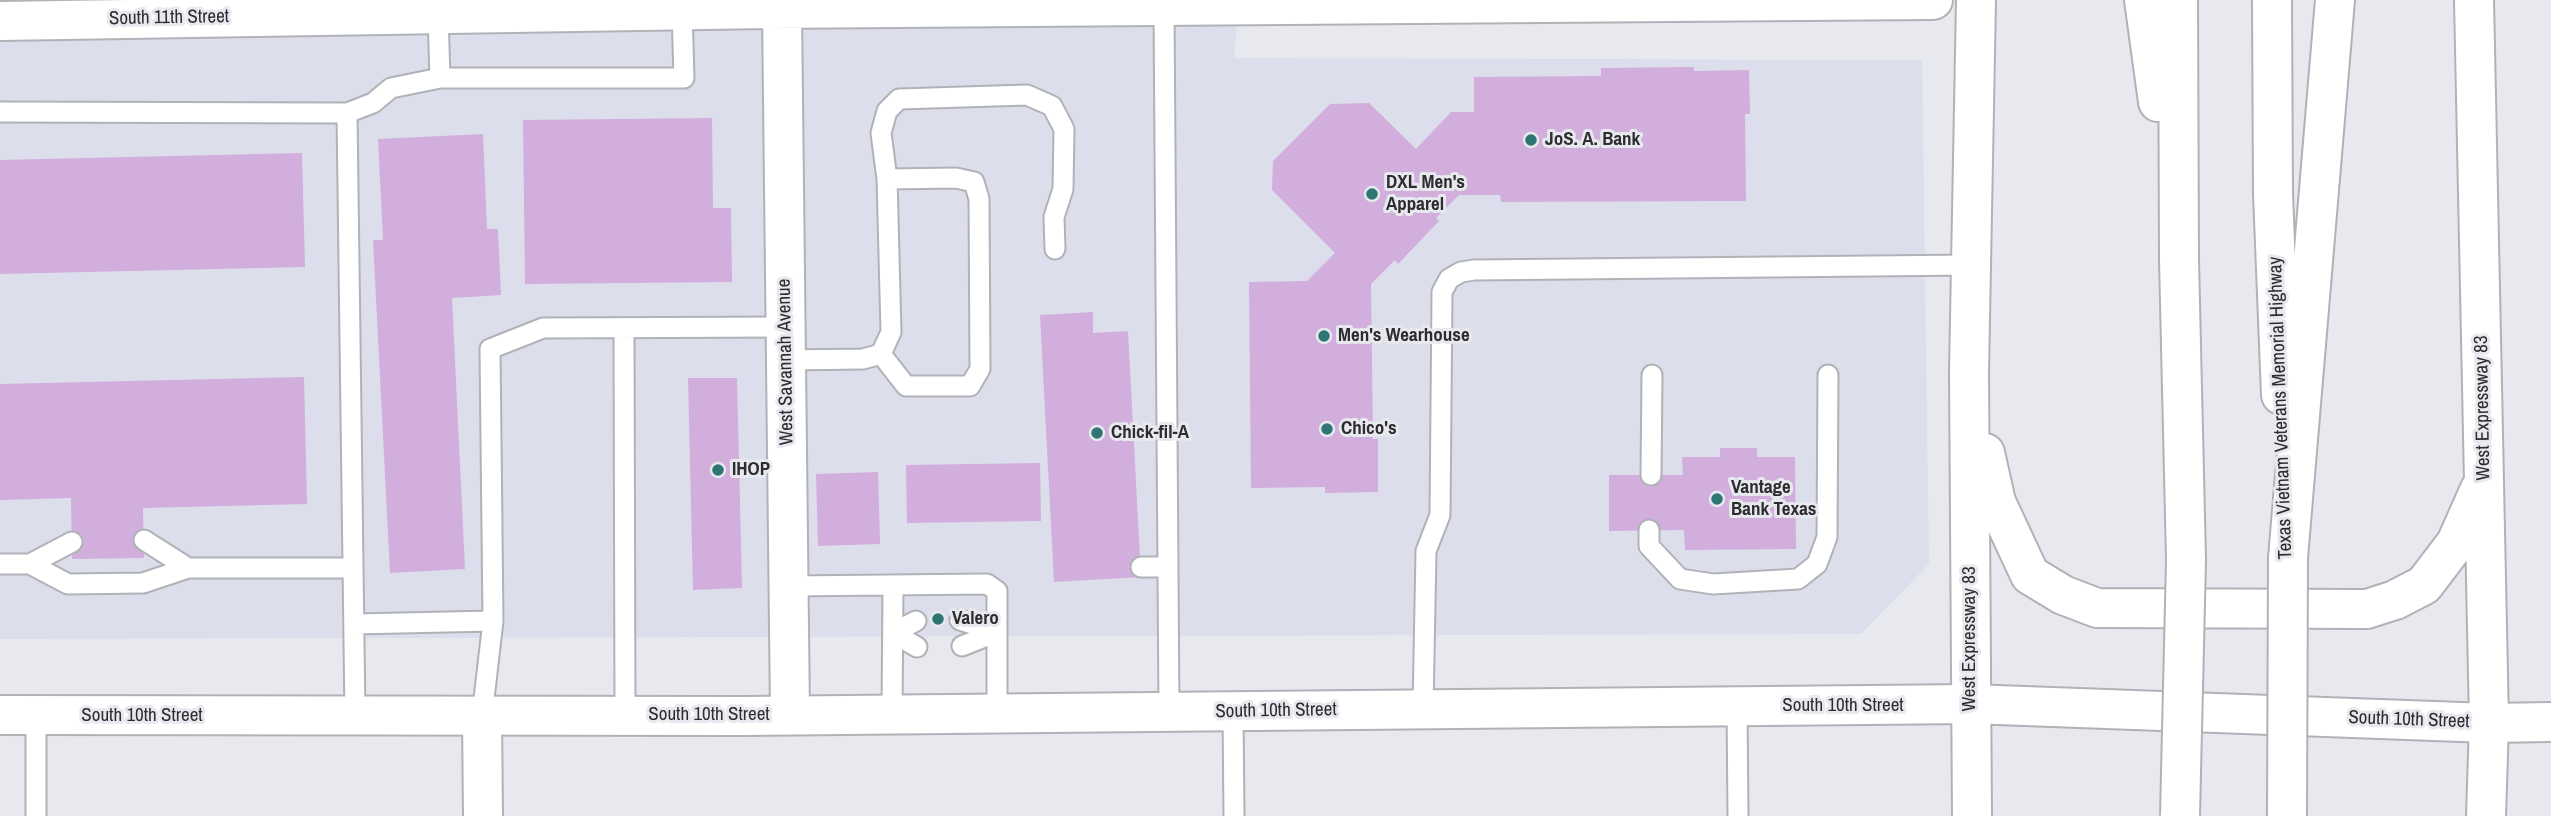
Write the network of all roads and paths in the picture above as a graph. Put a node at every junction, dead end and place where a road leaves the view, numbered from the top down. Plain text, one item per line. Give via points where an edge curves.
1 (1933, 0) edge
2 (1976, 0) edge
3 (2144, 0) edge
4 (2178, 0) edge
5 (2273, 0) edge
6 (2335, 0) edge
7 (2474, 0) edge
8 (1808, 2) edge
9 (1432, 3) edge
10 (897, 5) edge
11 (773, 6) edge
12 (1164, 8) junction
13 (682, 11) junction
14 (438, 14) junction
15 (0, 21) edge
16 (440, 78) junction
17 (0, 112) edge
18 (347, 113) junction
19 (887, 179) junction
20 (1055, 249) dead end
21 (2179, 259) junction
22 (1971, 265) junction
23 (624, 328) junction
24 (786, 344) junction
25 (881, 354) junction
26 (1969, 372) junction
27 (1652, 375) dead end
28 (1828, 375) dead end
29 (1651, 475) dead end
30 (2484, 480) junction
31 (1649, 530) dead end
32 (144, 540) dead end
33 (72, 542) dead end
34 (2288, 558) junction
35 (0, 564) edge
36 (30, 564) junction
37 (1141, 567) dead end
38 (1167, 567) junction
39 (188, 568) junction
40 (353, 568) junction
41 (789, 586) junction
42 (893, 586) junction
43 (960, 620) dead end
44 (493, 621) junction
45 (916, 621) dead end
46 (354, 624) junction
47 (997, 632) junction
48 (893, 633) junction
49 (962, 646) dead end
50 (916, 647) dead end
51 (1970, 704) junction
52 (1737, 706) junction
53 (1423, 709) junction
54 (1233, 711) junction
55 (1168, 712) junction
56 (997, 713) junction
57 (892, 714) junction
58 (18, 715) edge
59 (625, 715) junction
60 (790, 715) junction
61 (355, 716) junction
62 (482, 716) junction
63 (2551, 722) edge
64 (2488, 723) junction
65 (36, 816) edge
66 (483, 816) edge
67 (1234, 816) edge
68 (1738, 816) edge
69 (1972, 816) edge
70 (2180, 816) edge
71 (2287, 816) edge
72 (2486, 816) edge

1 - 8 main road, South 11th Street
2 - 22 main road, West Expressway 83
3 - 21 main road
4 - 21 main road
5 - 34 main road, Texas Vietnam Veterans Memorial Highway via 2273,194
6 - 34 main road
7 - 30 main road, West Expressway 83
8 - 9 main road, South 11th Street
9 - 12 main road, South 11th Street
10 - 11 main road, South 11th Street
10 - 12 main road, South 11th Street
11 - 13 main road, South 11th Street
11 - 24 main road, West Savannah Avenue
12 - 38 lane
13 - 14 main road, South 11th Street
13 - 16 lane via 684,78
14 - 15 main road, South 11th Street
14 - 16 lane
16 - 18 lane via 391,88 373,103
17 - 18 lane
18 - 40 lane
19 - 20 lane via 881,133 887,111 899,99 1027,95 1052,106 1064,128
19 - 25 lane via 891,332
19 - 25 lane via 974,182 979,200 980,369 970,386 906,386
21 - 70 main road, bridge via 2186,560
22 - 26 main road, West Expressway 83
22 - 53 lane via 1474,270 1449,279 1441,292 1440,515 1426,551
23 - 24 lane
23 - 44 lane via 543,328 490,349
23 - 59 lane
24 - 25 lane via 863,359
24 - 41 main road, West Savannah Avenue
26 - 30 main road via 1996,502 2030,575 2096,608 2367,609 2395,600 2424,584 2456,543
26 - 51 main road, West Expressway 83
27 - 29 lane
28 - 31 lane via 1827,537 1817,564 1798,579 1713,584 1679,579 1649,546
30 - 64 main road, West Expressway 83
32 - 39 lane
33 - 36 lane
34 - 71 main road, Texas Vietnam Veterans Memorial Highway, bridge
35 - 36 lane
36 - 39 lane via 68,584 143,583
37 - 38 lane
38 - 55 lane
39 - 40 lane
40 - 46 lane
41 - 42 lane
41 - 60 main road, West Savannah Avenue
42 - 47 lane via 987,584 997,591
42 - 48 lane
43 - 47 lane
44 - 46 lane
44 - 62 lane
45 - 48 lane
46 - 61 lane
47 - 49 lane
47 - 56 lane
48 - 50 lane
48 - 57 lane
51 - 52 main road, South 10th Street
51 - 64 main road, South 10th Street
51 - 69 main road, West Expressway 83
52 - 53 main road, South 10th Street
52 - 68 lane
53 - 54 main road, South 10th Street
54 - 55 main road, South 10th Street
54 - 67 lane
55 - 56 main road, South 10th Street
56 - 57 main road, South 10th Street
57 - 60 main road, South 10th Street
58 - 61 main road, South 10th Street
58 - 65 lane
59 - 60 main road, South 10th Street
59 - 62 main road, South 10th Street
61 - 62 main road, South 10th Street
62 - 66 main road
63 - 64 main road, South 10th Street
64 - 72 main road, West Expressway 83

